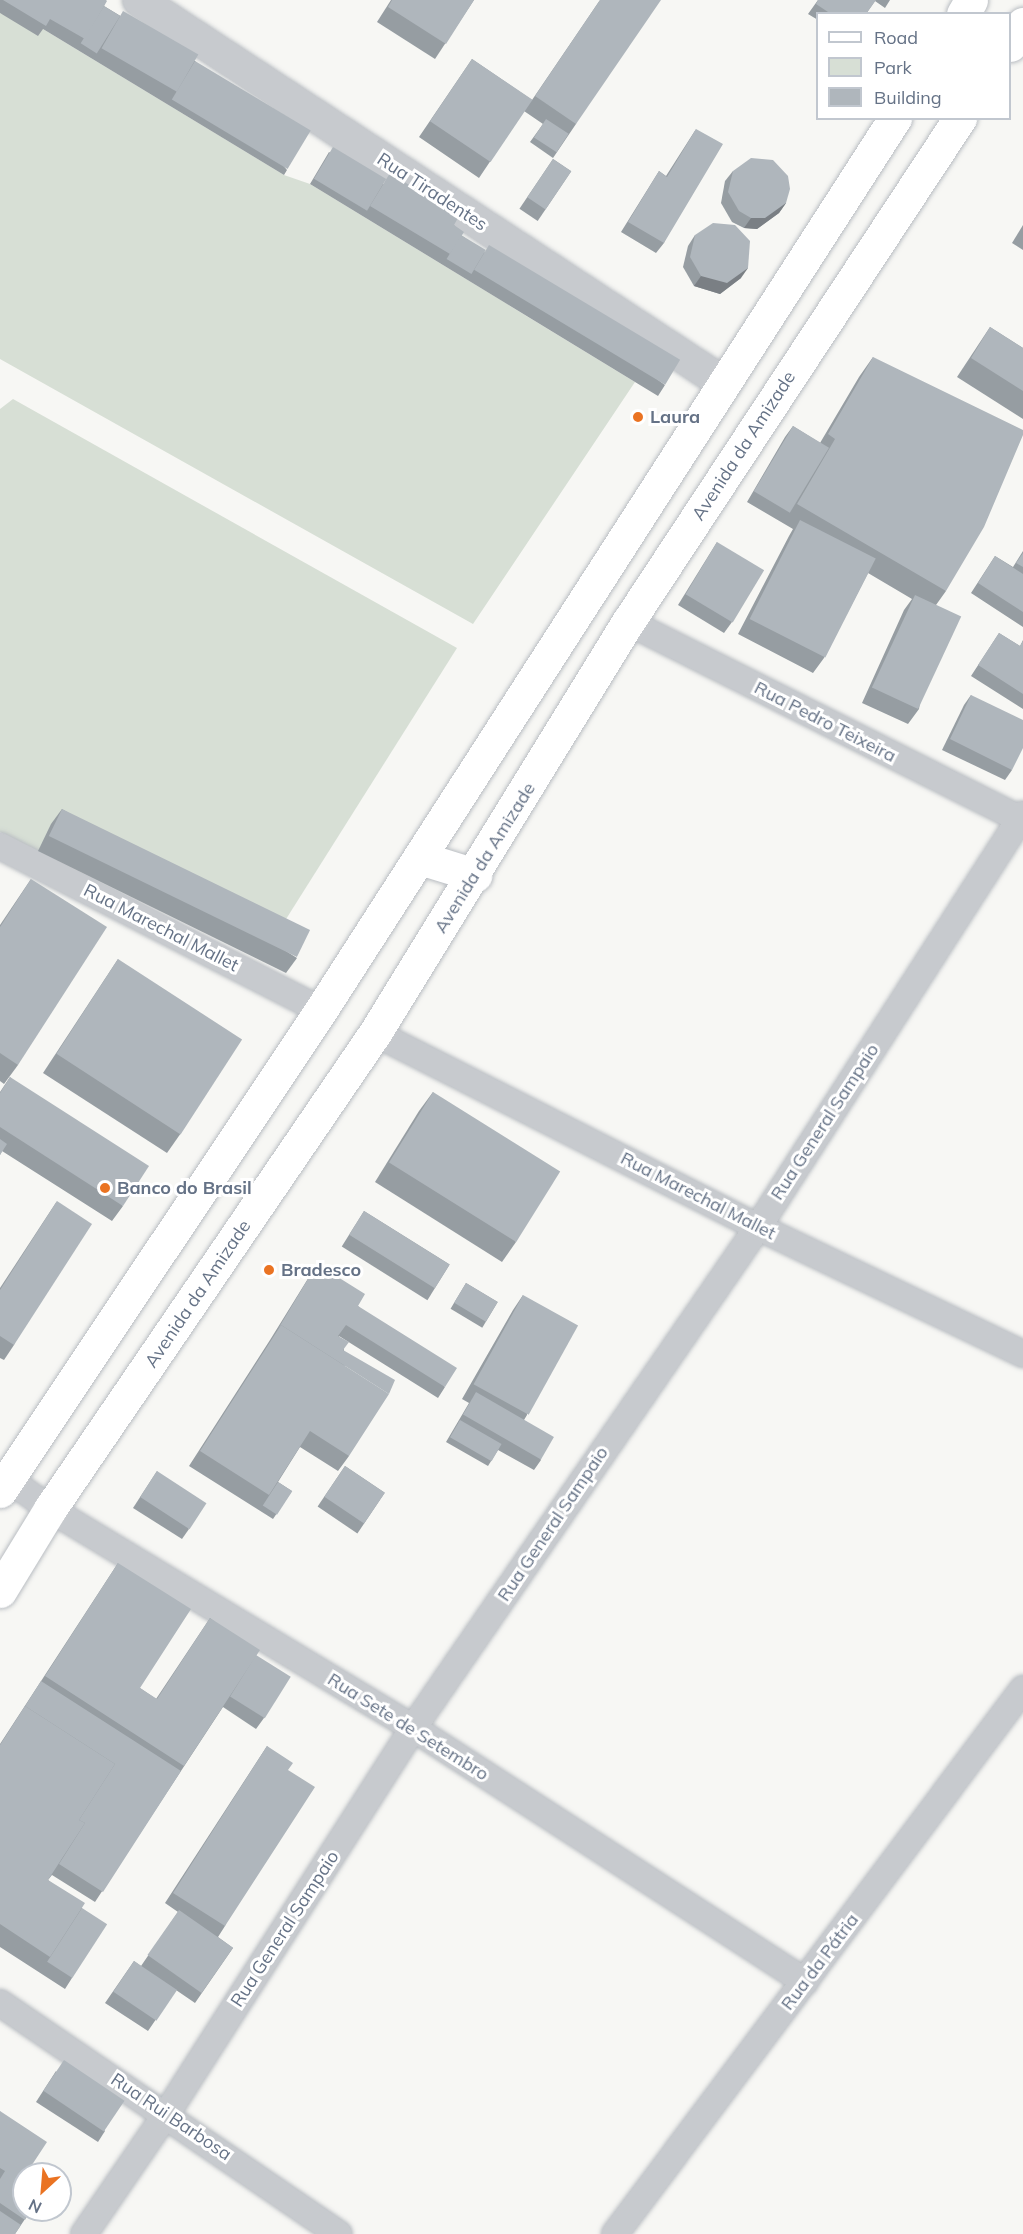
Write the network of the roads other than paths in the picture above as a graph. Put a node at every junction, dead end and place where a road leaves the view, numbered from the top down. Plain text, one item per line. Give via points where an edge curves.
1 (139, 0) edge
2 (1023, 24) edge
3 (1011, 43) edge
4 (895, 120) edge
5 (959, 120) edge
6 (830, 220) junction
7 (878, 243) junction
8 (725, 384) junction
9 (628, 622) junction
10 (1022, 819) edge
11 (0, 846) edge
12 (420, 858) junction
13 (475, 875) junction
14 (321, 1010) junction
15 (375, 1033) junction
16 (758, 1227) junction
17 (153, 1267) junction
18 (198, 1295) junction
19 (1023, 1354) edge
20 (4, 1485) edge
21 (50, 1509) junction
22 (0, 1591) edge
23 (1023, 1689) edge
24 (413, 1728) junction
25 (805, 1982) junction
26 (0, 2003) edge
27 (167, 2113) junction
28 (84, 2234) edge
29 (339, 2234) edge
30 (615, 2234) edge

1 - 8 street, Rua Tiradentes
2 - 3 main road
4 - 6 main road
5 - 7 main road, Avenida da Amizade
6 - 7 main road
6 - 8 main road
7 - 9 main road, Avenida da Amizade
8 - 12 main road
9 - 10 street, Rua Pedro Teixeira
9 - 13 main road, Avenida da Amizade
10 - 16 street, Rua General Sampaio
11 - 14 street, Rua Marechal Mallet
12 - 13 main road
12 - 14 main road
13 - 15 main road, Avenida da Amizade
14 - 17 main road
15 - 16 street, Rua Marechal Mallet
15 - 18 main road, Avenida da Amizade
16 - 19 street, Rua Marechal Mallet
16 - 24 street, Rua General Sampaio
17 - 18 main road
17 - 20 main road
18 - 21 main road, Avenida da Amizade
20 - 21 street, Rua Sete de Setembro
21 - 22 main road, Avenida da Amizade
21 - 24 street, Rua Sete de Setembro
23 - 25 street, Rua da Pátria
24 - 25 street, Rua Sete de Setembro
24 - 27 street, Rua General Sampaio
25 - 30 street, Rua da Pátria
26 - 27 street, Rua Rui Barbosa
27 - 28 street, Rua General Sampaio
27 - 29 street, Rua Rui Barbosa

